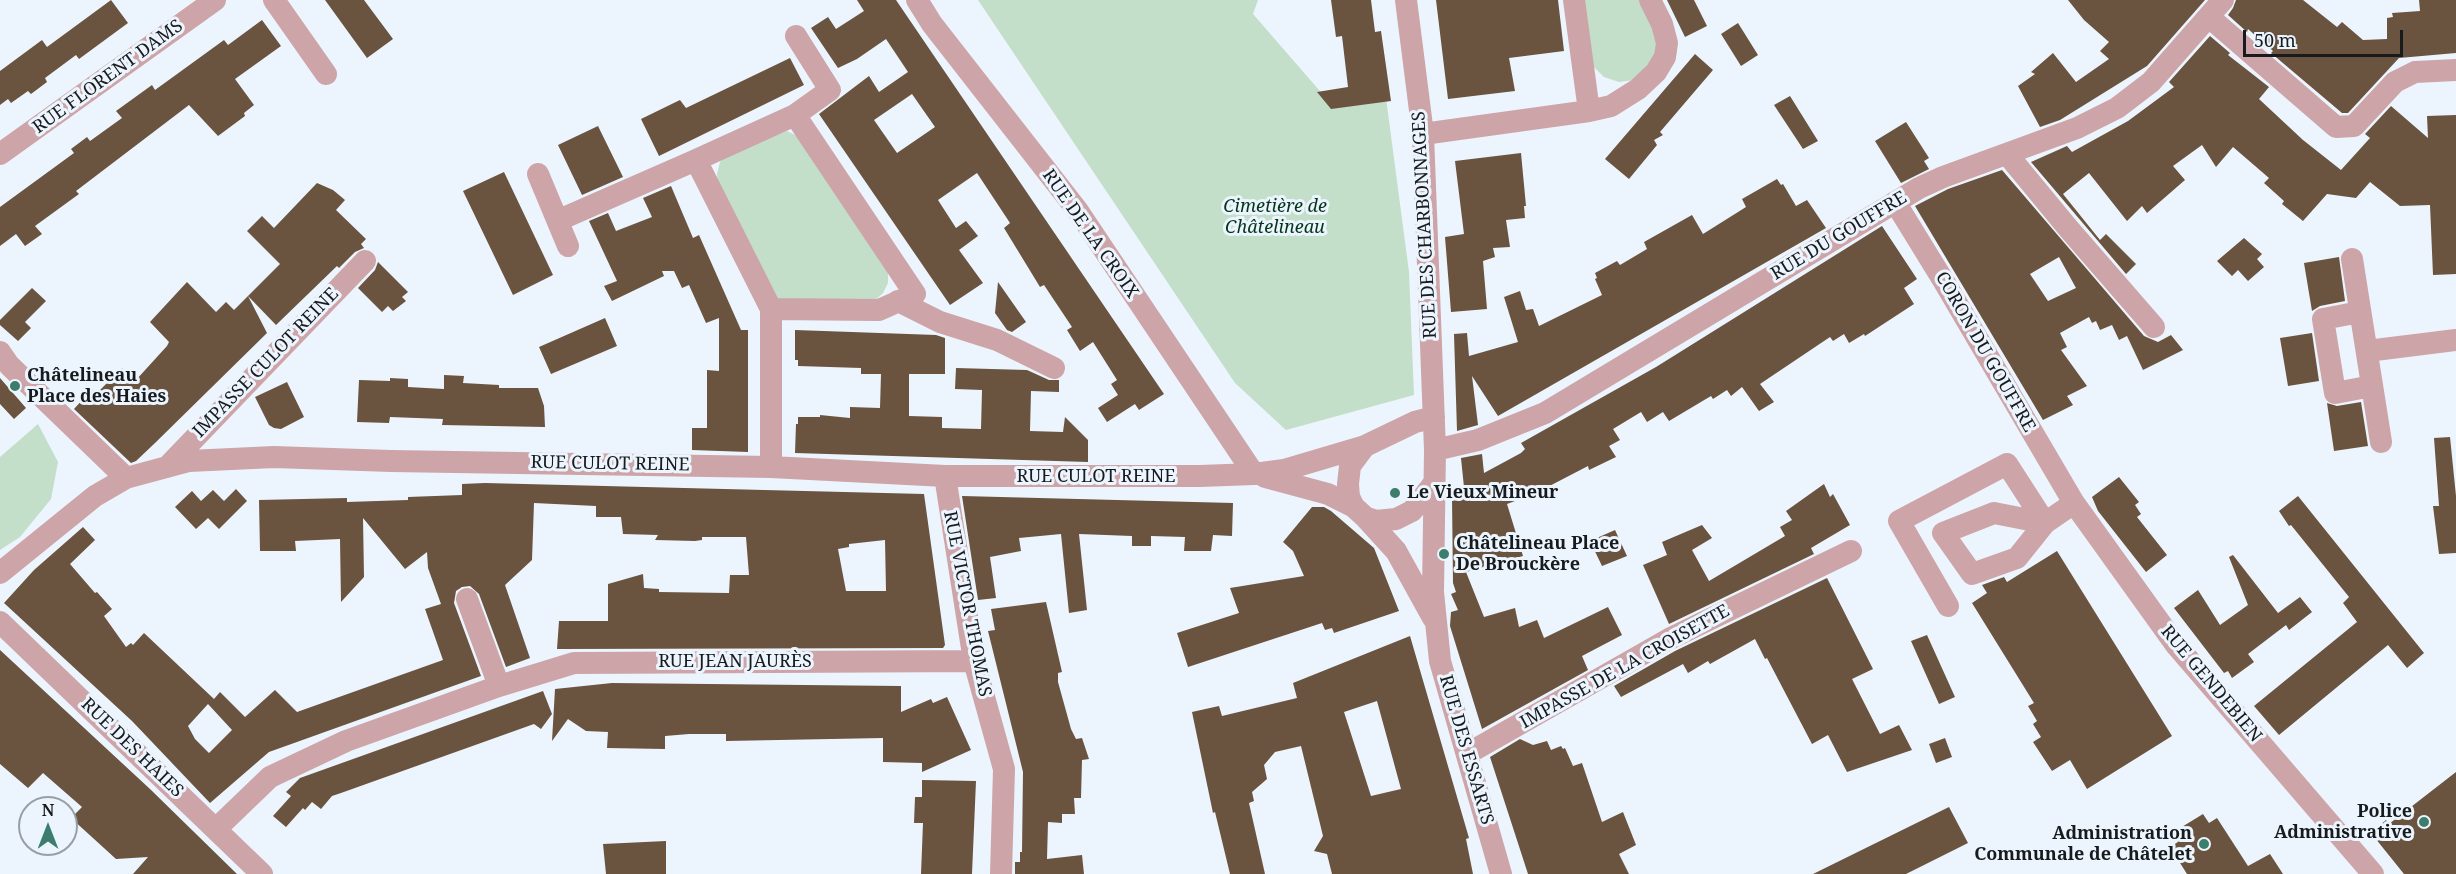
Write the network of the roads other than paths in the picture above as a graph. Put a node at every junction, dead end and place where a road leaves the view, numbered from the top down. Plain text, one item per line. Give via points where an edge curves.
1 (215, 0) edge
2 (274, 0) edge
3 (917, 0) edge
4 (1406, 0) edge
5 (1574, 0) edge
6 (1650, 0) edge
7 (2216, 9) edge
8 (796, 36) dead end
9 (2456, 70) edge
10 (326, 74) dead end
11 (1589, 111) junction
12 (795, 115) junction
13 (1423, 134) junction
14 (0, 154) edge
15 (2007, 154) junction
16 (696, 160) junction
17 (538, 174) dead end
18 (1895, 202) junction
19 (559, 220) junction
20 (568, 246) dead end
21 (2352, 259) dead end
22 (365, 261) dead end
23 (898, 301) junction
24 (771, 309) junction
25 (2360, 312) junction
26 (2154, 327) dead end
27 (2456, 340) edge
28 (2367, 351) junction
29 (0, 352) edge
30 (1054, 368) dead end
31 (2372, 386) junction
32 (1434, 417) junction
33 (2381, 442) dead end
34 (1365, 446) junction
35 (1435, 450) junction
36 (167, 467) junction
37 (771, 467) junction
38 (1254, 474) junction
39 (945, 476) junction
40 (126, 478) junction
41 (1434, 483) junction
42 (2074, 503) junction
43 (1359, 512) junction
44 (1851, 551) dead end
45 (0, 573) edge
46 (467, 599) dead end
47 (1948, 606) dead end
48 (0, 622) edge
49 (1437, 625) junction
50 (974, 661) junction
51 (499, 686) junction
52 (1467, 754) junction
53 (217, 828) junction
54 (2353, 866) edge
55 (262, 874) edge
56 (1001, 874) edge
57 (1502, 874) edge
58 (2373, 874) edge

1 - 14 street, RUE FLORENT DAMS
2 - 10 street
3 - 38 street, RUE DE LA CROIX via 1078,211
4 - 13 street, RUE DES CHARBONNAGES
5 - 11 street
6 - 11 street via 1667,43 1665,57 1638,90 1611,106
7 - 9 street via 2336,127 2354,126 2395,82 2415,72
7 - 15 street, RUE DU GOUFFRE via 2151,82 2117,108 2077,128
8 - 12 street via 830,90
11 - 13 street
12 - 16 street
12 - 23 street via 915,294
13 - 32 street, RUE DES CHARBONNAGES
15 - 18 street, RUE DU GOUFFRE via 1943,177
15 - 26 street
16 - 19 street
16 - 24 street
17 - 19 street
18 - 35 street, RUE DU GOUFFRE via 1545,413 1478,440
18 - 42 street, CORON DU GOUFFRE
19 - 20 street
21 - 25 street
22 - 36 street, IMPASSE CULOT REINE
23 - 24 street via 879,310
23 - 30 street via 940,321 997,340
24 - 37 street
25 - 28 street
25 - 31 street via 2323,319 2324,330 2335,393
27 - 28 street
28 - 31 street
29 - 40 street
31 - 33 street
32 - 34 street
32 - 35 street, RUE DES CHARBONNAGES
34 - 38 street via 1284,470
34 - 43 street via 1348,475 1349,497
35 - 41 street, RUE DES CHARBONNAGES
36 - 37 street, RUE CULOT REINE via 189,461 274,457
36 - 40 street, RUE CULOT REINE
37 - 39 street, RUE CULOT REINE
38 - 39 street, RUE CULOT REINE
38 - 43 street via 1318,491
39 - 50 street, RUE VICTOR THOMAS
40 - 45 street, RUE CULOT REINE via 95,496
41 - 43 street via 1418,504 1396,519 1376,521
41 - 49 street, RUE DES ESSARTS via 1433,592
42 - 47 street via 2045,524 2007,464 1899,521
42 - 54 street, RUE GENDEBIEN via 2176,645
43 - 49 street via 1396,551
44 - 52 street, IMPASSE DE LA CROISETTE via 1669,639
46 - 51 street
48 - 53 street, RUE DES HAIES
49 - 52 street, RUE DES ESSARTS via 1440,661
50 - 51 street, RUE JEAN JAURÈS via 574,663
50 - 56 street, RUE VICTOR THOMAS via 1004,769
51 - 53 street, RUE JEAN JAURÈS via 346,741 270,777
52 - 57 street, RUE DES ESSARTS
53 - 55 street, RUE DES HAIES
54 - 58 street, RUE GENDEBIEN

